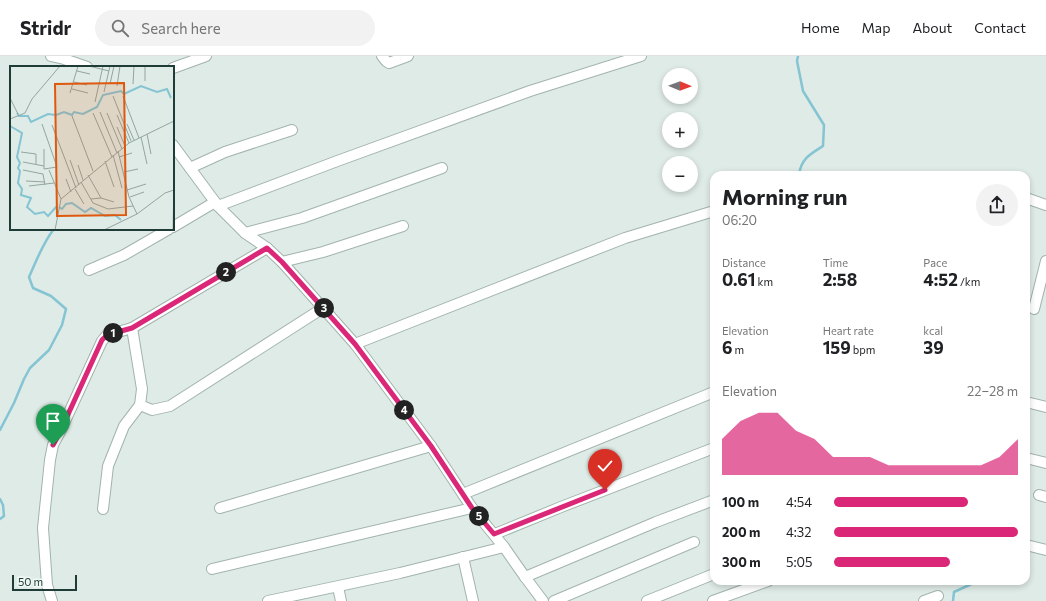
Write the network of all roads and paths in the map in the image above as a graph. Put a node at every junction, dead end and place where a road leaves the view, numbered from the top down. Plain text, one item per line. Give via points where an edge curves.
1 (51, 56) edge
2 (206, 56) edge
3 (382, 56) edge
4 (408, 56) edge
5 (641, 56) edge
6 (84, 66) edge
7 (174, 68) edge
8 (292, 130) dead end
9 (174, 145) edge
10 (190, 168) junction
11 (442, 168) dead end
12 (1030, 199) edge
13 (217, 204) junction
14 (1046, 205) edge
15 (710, 212) edge
16 (174, 226) edge
17 (403, 226) dead end
18 (167, 230) edge
19 (245, 234) junction
20 (267, 248) junction
21 (1046, 260) edge
22 (282, 262) junction
23 (89, 270) dead end
24 (324, 308) junction
25 (1034, 309) dead end
26 (132, 328) junction
27 (355, 344) junction
28 (710, 394) edge
29 (1030, 403) edge
30 (140, 405) junction
31 (1046, 407) edge
32 (431, 446) junction
33 (710, 450) edge
34 (1030, 459) edge
35 (1046, 463) edge
36 (463, 494) junction
37 (710, 502) edge
38 (220, 508) dead end
39 (472, 508) junction
40 (103, 509) dead end
41 (494, 534) junction
42 (694, 542) dead end
43 (504, 546) junction
44 (1030, 546) edge
45 (1046, 550) edge
46 (463, 557) junction
47 (212, 569) dead end
48 (710, 576) edge
49 (525, 577) junction
50 (757, 585) edge
51 (338, 587) junction
52 (938, 596) dead end
53 (52, 601) edge
54 (268, 601) edge
55 (341, 601) edge
56 (473, 601) edge
57 (543, 601) edge
58 (554, 601) edge
59 (647, 601) edge
60 (713, 601) edge
61 (924, 601) edge

1 - 6 street
2 - 7 street
3 - 4 street via 389,63
5 - 13 street via 530,91
8 - 10 street via 225,152
9 - 10 street
10 - 13 street
11 - 19 street via 302,218
12 - 14 street
13 - 16 street
13 - 19 street
15 - 27 street via 626,238
17 - 22 street via 323,252
18 - 23 street via 124,255
19 - 20 street
20 - 22 street
20 - 26 street
21 - 25 street
22 - 24 street
24 - 27 street
24 - 30 street via 170,406 152,410
26 - 30 street via 142,389
26 - 53 street via 107,335 102,340 53,445 42,528 47,584
27 - 32 street
28 - 36 street
29 - 31 street
30 - 40 street via 124,426 108,466
32 - 36 street
32 - 38 street
33 - 41 street
34 - 35 street
36 - 39 street
37 - 49 street
39 - 41 street
39 - 47 street
41 - 43 street
42 - 58 street
43 - 46 street
43 - 49 street
44 - 45 street
46 - 51 street
46 - 56 street
48 - 59 street
49 - 57 street
50 - 60 street
51 - 54 street
51 - 55 street
52 - 61 street

